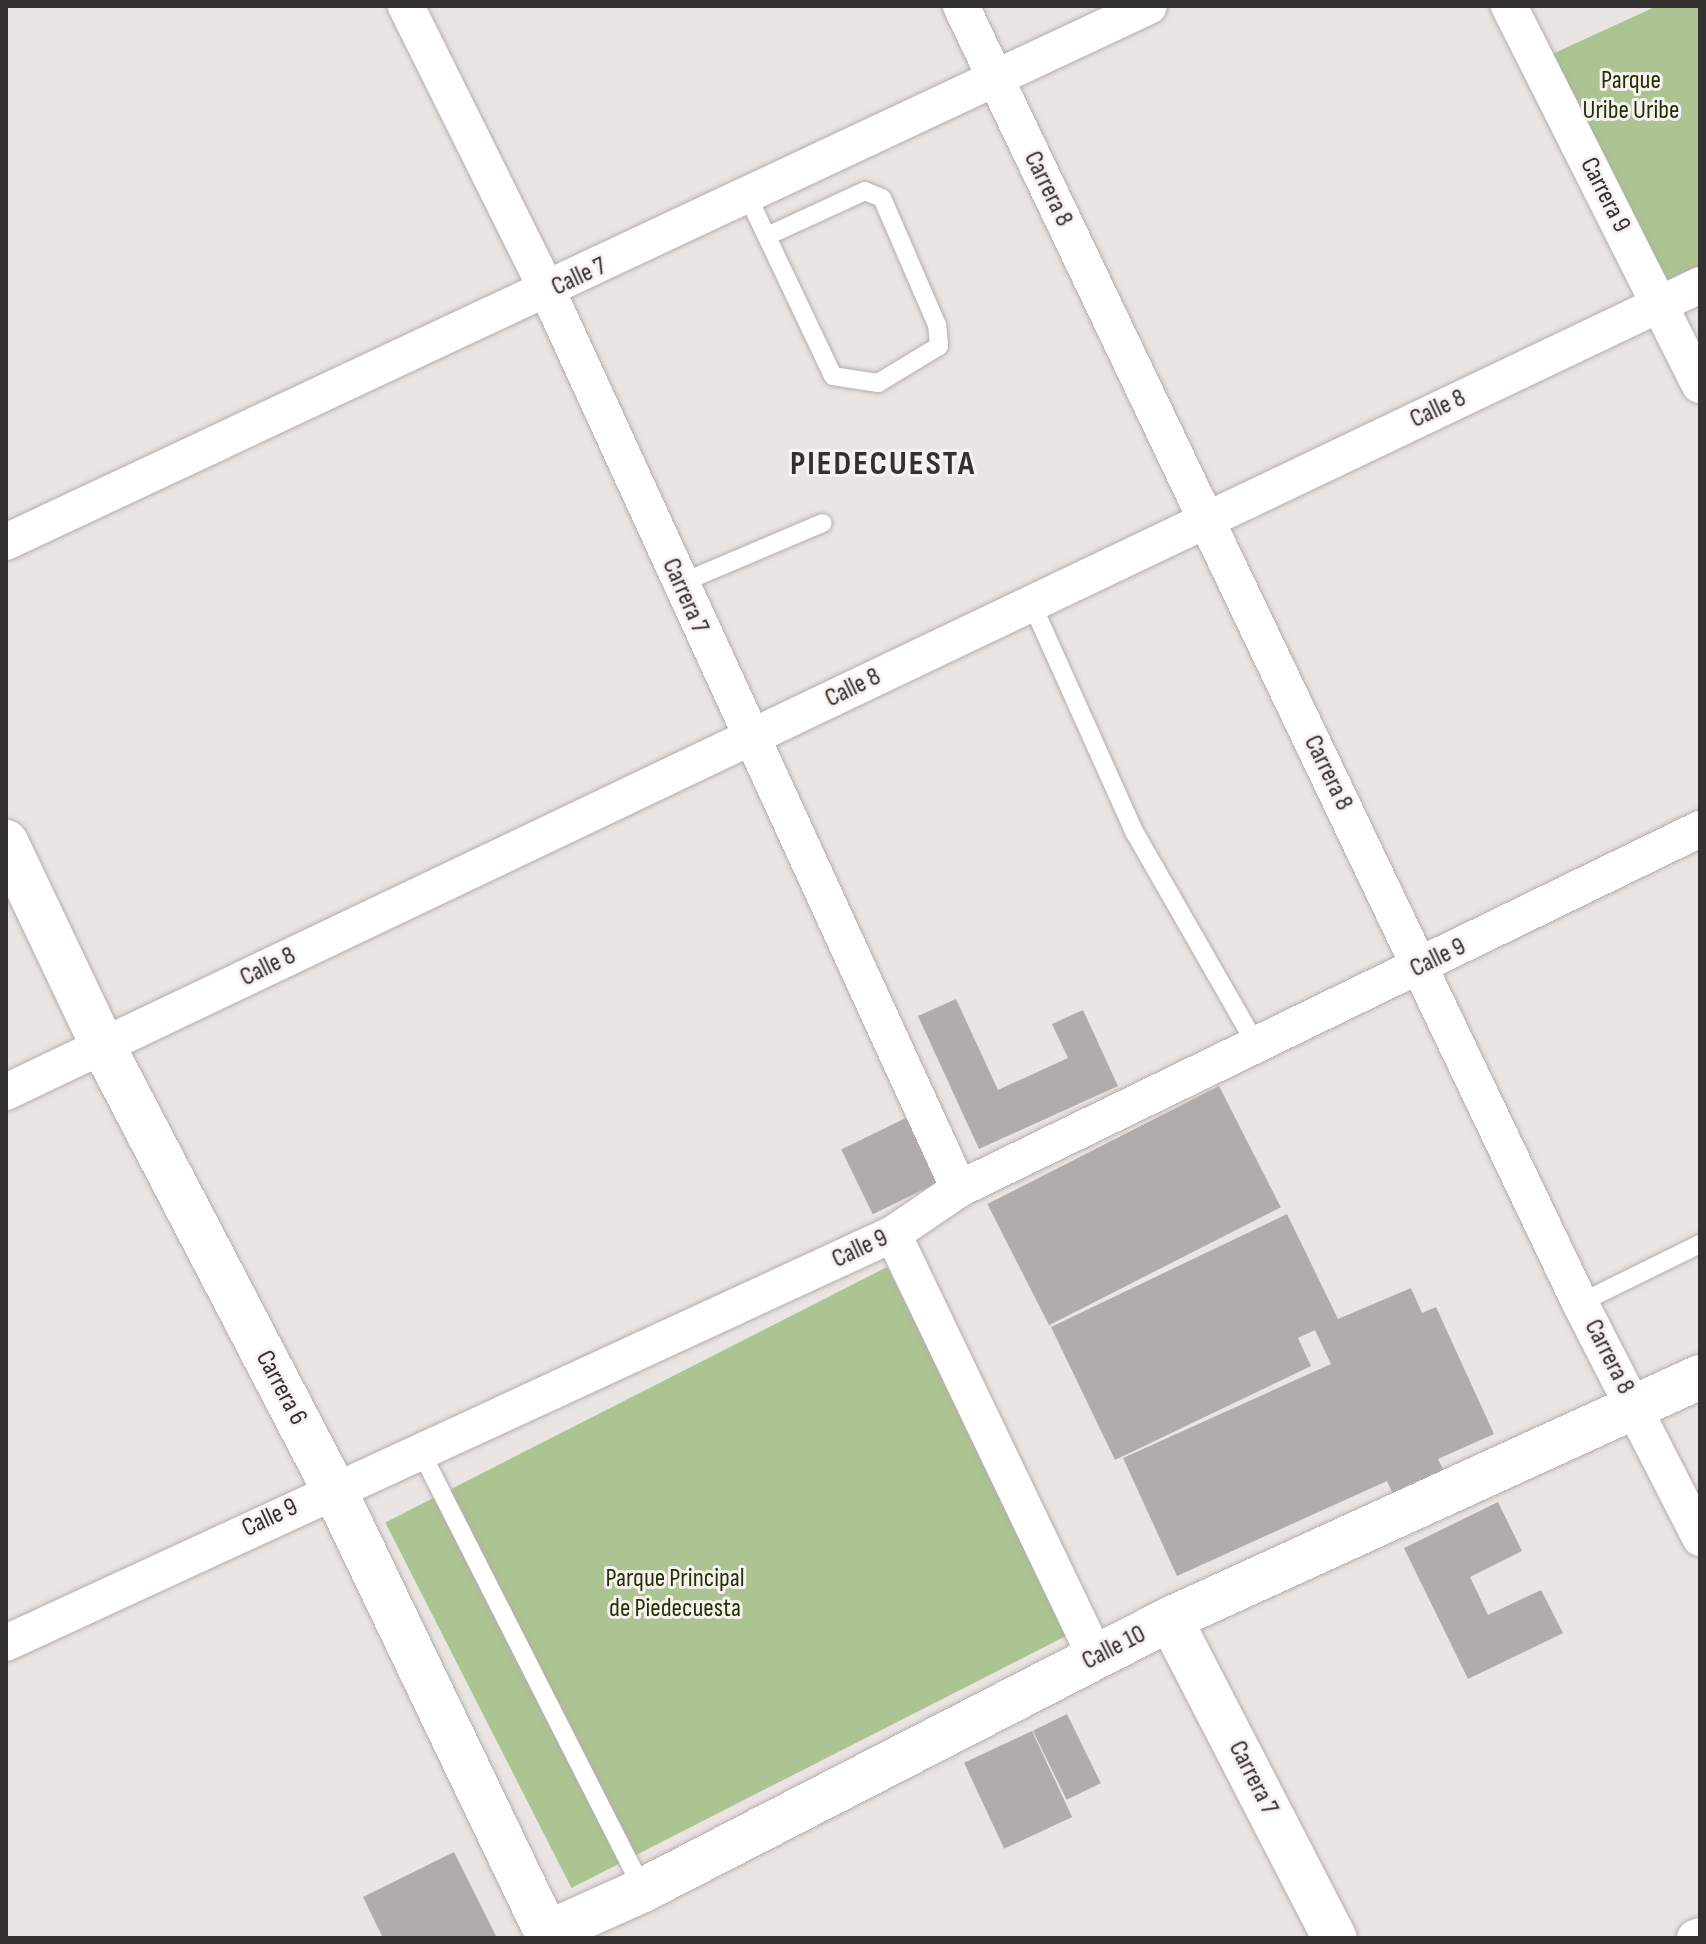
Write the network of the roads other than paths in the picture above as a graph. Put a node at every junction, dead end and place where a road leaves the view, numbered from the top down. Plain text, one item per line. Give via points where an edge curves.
1 (406, 6) edge
2 (961, 6) edge
3 (1149, 6) edge
4 (1509, 6) edge
5 (996, 79) junction
6 (748, 197) junction
7 (767, 236) junction
8 (1700, 285) edge
9 (548, 292) junction
10 (1660, 304) junction
11 (1700, 385) edge
12 (1206, 518) junction
13 (823, 523) dead end
14 (6, 542) edge
15 (679, 584) junction
16 (1031, 602) junction
17 (749, 738) junction
18 (1700, 829) edge
19 (6, 842) edge
20 (1421, 966) junction
21 (103, 1046) junction
22 (1257, 1046) junction
23 (6, 1092) edge
24 (959, 1189) junction
25 (893, 1234) junction
26 (1700, 1244) edge
27 (1580, 1303) junction
28 (1700, 1377) edge
29 (1634, 1406) junction
30 (420, 1450) junction
31 (334, 1489) junction
32 (1700, 1538) edge
33 (1170, 1619) junction
34 (6, 1643) edge
35 (1096, 1657) junction
36 (643, 1890) junction
37 (544, 1936) edge
38 (1335, 1938) edge

1 - 9 street, Carrera 7
2 - 5 street, Carrera 8
3 - 5 street, Calle 7
4 - 10 street, Carrera 9
5 - 6 street, Calle 7
5 - 12 street, Carrera 8
6 - 7 lane
6 - 9 street, Calle 7
7 - 7 lane via 833,376 878,383 939,346 937,325 882,198 865,191
8 - 10 street, Calle 8
9 - 14 street, Calle 7
9 - 15 street, Carrera 7
10 - 11 street, Carrera 9
10 - 12 street, Calle 8
12 - 16 street, Calle 8
12 - 20 street, Carrera 8
13 - 15 lane
15 - 17 street, Carrera 7
16 - 17 street, Calle 8
16 - 22 lane via 1135,833
17 - 21 street, Calle 8
17 - 24 street, Carrera 7
18 - 20 street, Calle 9
19 - 21 street, Carrera 6
20 - 22 street, Calle 9
20 - 27 street, Carrera 8
21 - 23 street, Calle 8
21 - 31 street, Carrera 6
22 - 24 street, Calle 9
24 - 25 street, Calle 9
25 - 30 street, Calle 9
25 - 35 street
26 - 27 lane
27 - 29 street, Carrera 8
28 - 29 street, Calle 10
29 - 32 street, Carrera 8
29 - 33 street, Calle 10
30 - 31 street, Calle 9
30 - 36 lane
31 - 34 street, Calle 9
31 - 37 street, Carrera 6
33 - 35 street, Calle 10
33 - 38 street, Carrera 7
35 - 36 street, Calle 10
36 - 37 street, Calle 10

